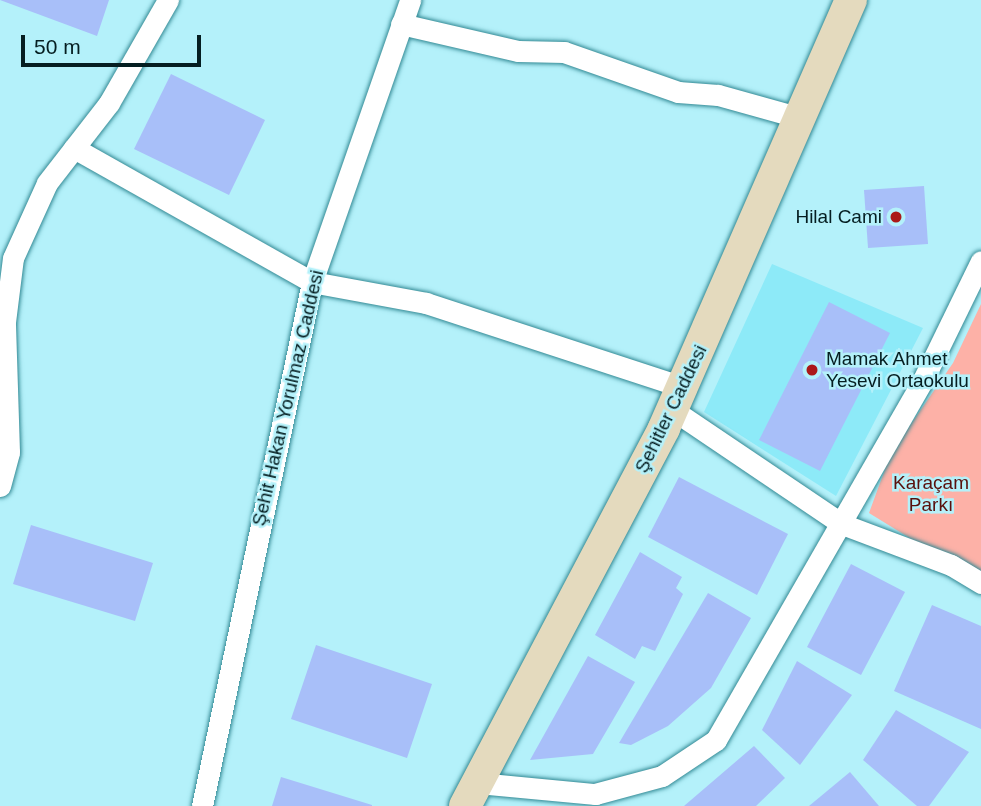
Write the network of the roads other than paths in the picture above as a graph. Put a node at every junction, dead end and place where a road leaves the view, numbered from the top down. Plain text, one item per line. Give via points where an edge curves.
1 (168, 0) edge
2 (410, 0) edge
3 (851, 0) edge
4 (401, 24) junction
5 (801, 118) junction
6 (74, 148) junction
7 (981, 261) edge
8 (312, 282) junction
9 (2, 319) edge
10 (3, 369) edge
11 (678, 399) junction
12 (0, 486) edge
13 (842, 524) junction
14 (981, 583) edge
15 (472, 794) edge
16 (202, 806) edge

1 - 6 street via 109,103
2 - 4 street, Şehit Hakan Yorulmaz Caddesi
3 - 5 street, Şehitler Caddesi
4 - 5 street via 518,51 564,52 678,92 718,96
4 - 8 street, Şehit Hakan Yorulmaz Caddesi
5 - 11 street, Şehitler Caddesi
6 - 8 street
6 - 9 street via 47,183 13,258
7 - 13 street via 923,380
8 - 11 street via 426,303
8 - 16 street, Şehit Hakan Yorulmaz Caddesi
9 - 10 street
10 - 12 street via 9,452
11 - 13 street
11 - 15 street, Şehitler Caddesi
13 - 14 street via 951,565
13 - 15 street via 716,740 662,776 595,794

